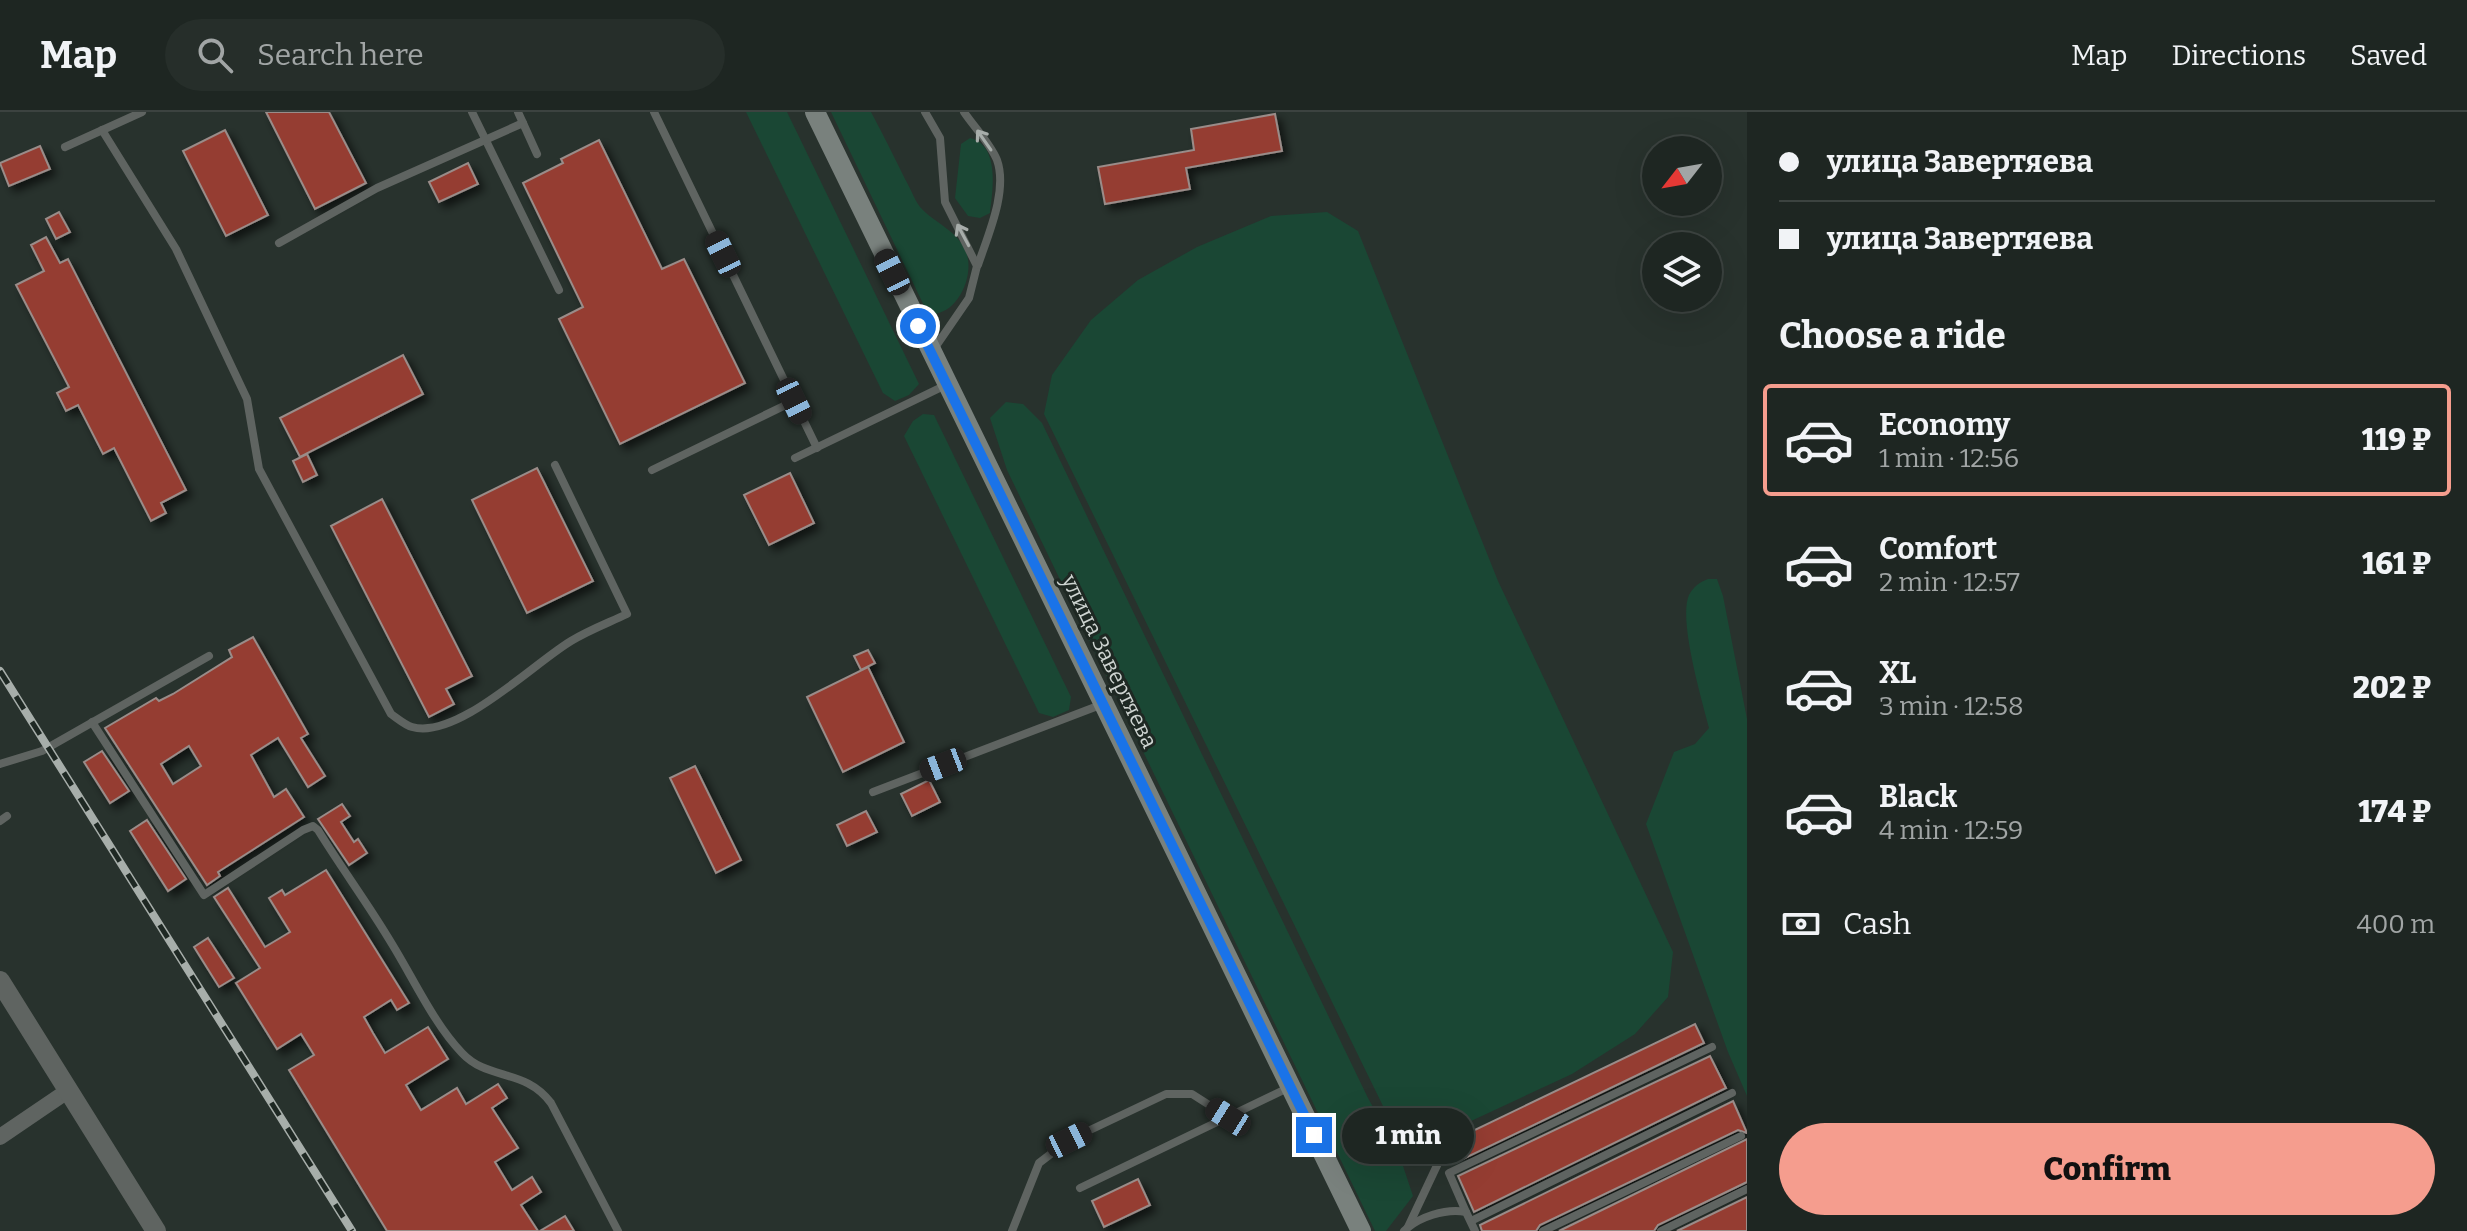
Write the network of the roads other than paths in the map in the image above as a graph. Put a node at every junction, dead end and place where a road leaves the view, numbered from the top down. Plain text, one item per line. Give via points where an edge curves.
1 (142, 112) edge
2 (472, 112) edge
3 (518, 112) edge
4 (654, 112) edge
5 (815, 112) edge
6 (925, 112) edge
7 (964, 112) edge
8 (523, 123) junction
9 (102, 130) junction
10 (486, 139) junction
11 (65, 147) dead end
12 (537, 154) dead end
13 (279, 243) dead end
14 (977, 266) junction
15 (559, 290) dead end
16 (931, 353) junction
17 (947, 384) junction
18 (794, 401) junction
19 (817, 448) junction
20 (795, 458) dead end
21 (555, 465) dead end
22 (652, 470) dead end
23 (209, 656) dead end
24 (1104, 703) junction
25 (92, 722) junction
26 (0, 764) edge
27 (873, 792) dead end
28 (0, 981) edge
29 (1712, 1047) dead end
30 (1291, 1087) junction
31 (69, 1090) junction
32 (1732, 1093) dead end
33 (1228, 1117) junction
34 (1444, 1131) dead end
35 (1, 1135) edge
36 (1741, 1136) dead end
37 (1080, 1188) dead end
38 (1747, 1189) edge
39 (1466, 1212) junction
40 (1471, 1221) junction
41 (1406, 1229) edge
42 (156, 1231) edge
43 (618, 1231) edge
44 (1012, 1231) edge
45 (1361, 1231) edge
46 (1475, 1231) edge
47 (1543, 1231) edge
48 (1661, 1231) edge

1 - 9 lane
2 - 10 lane
3 - 8 lane
4 - 18 lane
5 - 16 main road, улица Завертяева
14 -> 6 lane via 945,202 940,138
14 -> 7 lane via 996,212 1000,172 996,156
8 - 10 lane
8 - 12 lane
9 - 11 lane
9 - 21 lane via 176,249 247,399 259,469 391,714 412,727 455,721 571,641 627,614
10 - 13 lane via 377,188
10 - 15 lane
14 - 16 lane via 969,298
16 - 17 main road, улица Завертяева
17 - 19 lane
17 - 24 main road, улица Завертяева
18 - 19 lane
18 - 22 lane
19 - 20 lane
23 - 25 lane
24 - 27 lane
24 - 30 main road, улица Завертяева
25 - 26 lane via 42,751
25 - 43 lane via 204,895 303,830 318,830 450,1039 477,1066 520,1079 546,1096
28 - 31 street
29 - 39 lane via 1449,1173
30 - 33 lane
30 - 45 main road, улица Завертяева
31 - 35 street
31 - 42 street
32 - 40 lane
33 - 37 lane
33 - 44 lane via 1192,1094 1166,1094 1069,1140 1039,1163
34 - 41 lane via 1441,1157
36 - 47 lane
38 - 48 lane
39 - 40 lane
39 - 41 lane via 1424,1218
40 - 46 lane

